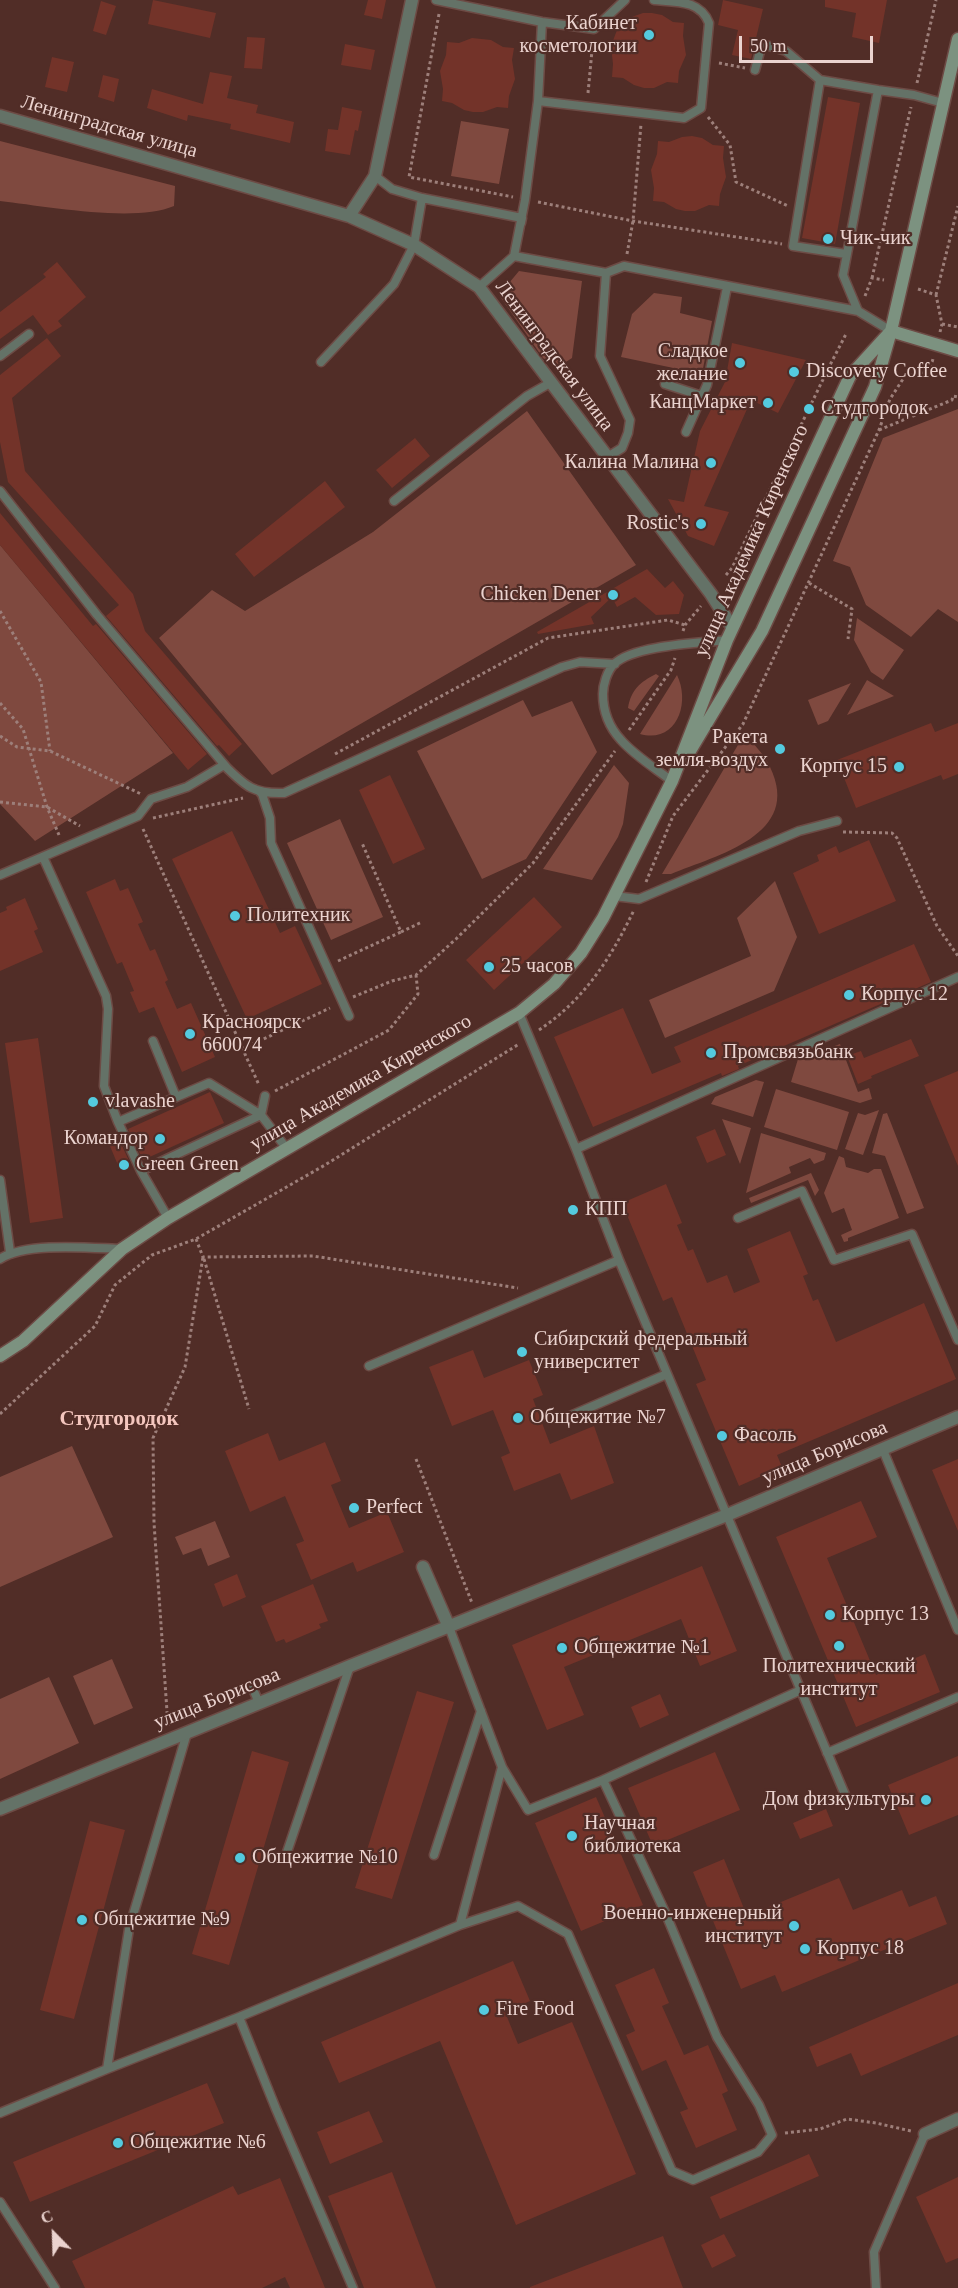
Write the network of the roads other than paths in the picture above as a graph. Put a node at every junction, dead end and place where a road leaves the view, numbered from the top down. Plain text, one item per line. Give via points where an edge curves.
1 (412, 0) edge
2 (625, 0) edge
3 (654, 0) edge
4 (439, 1) edge
5 (542, 22) junction
6 (958, 39) edge
7 (755, 70) road end
8 (820, 80) junction
9 (878, 90) junction
10 (538, 101) junction
11 (943, 103) junction
12 (0, 116) edge
13 (375, 176) junction
14 (423, 198) junction
15 (349, 216) junction
16 (522, 218) junction
17 (414, 245) junction
18 (846, 254) junction
19 (514, 256) junction
20 (606, 273) junction
21 (479, 287) junction
22 (727, 287) junction
23 (858, 311) junction
24 (891, 331) junction
25 (29, 334) dead end
26 (958, 351) edge
27 (0, 356) edge
28 (321, 362) dead end
29 (550, 383) junction
30 (664, 384) dead end
31 (702, 396) junction
32 (686, 432) dead end
33 (606, 458) junction
34 (0, 491) edge
35 (394, 501) dead end
36 (732, 627) junction
37 (727, 640) junction
38 (615, 664) junction
39 (224, 765) junction
40 (672, 781) junction
41 (262, 794) junction
42 (837, 821) dead end
43 (43, 857) junction
44 (0, 875) edge
45 (614, 896) junction
46 (958, 977) edge
47 (519, 1013) junction
48 (349, 1016) dead end
49 (153, 1041) dead end
50 (265, 1096) road end
51 (176, 1098) junction
52 (261, 1115) junction
53 (118, 1122) junction
54 (287, 1149) junction
55 (576, 1149) junction
56 (141, 1171) junction
57 (0, 1180) edge
58 (168, 1218) junction
59 (738, 1218) dead end
60 (122, 1249) junction
61 (10, 1252) junction
62 (0, 1259) edge
63 (619, 1260) junction
64 (958, 1340) edge
65 (0, 1356) edge
66 (369, 1366) dead end
67 (667, 1374) junction
68 (958, 1417) edge
69 (563, 1419) dead end
70 (883, 1450) junction
71 (727, 1515) junction
72 (423, 1567) dead end
73 (448, 1627) junction
74 (958, 1630) edge
75 (350, 1666) junction
76 (253, 1689) dead end
77 (801, 1690) junction
78 (958, 1697) edge
79 (259, 1703) junction
80 (481, 1711) junction
81 (187, 1733) junction
82 (827, 1753) junction
83 (502, 1767) junction
84 (603, 1780) junction
85 (846, 1797) dead end
86 (0, 1809) edge
87 (434, 1855) dead end
88 (285, 1858) dead end
89 (460, 1925) junction
90 (239, 2017) junction
91 (107, 2068) junction
92 (0, 2113) edge
93 (958, 2119) edge
94 (925, 2134) joint
95 (0, 2202) edge
96 (55, 2288) edge
97 (353, 2288) edge
98 (876, 2288) edge

1 - 13 street
2 - 5 lane via 594,29
3 - 10 lane via 696,4 705,12 709,22 701,108 684,118
4 - 5 lane
5 - 10 lane
6 - 11 main road, улица Академика Киренского
7 - 8 lane via 762,44 786,51
8 - 9 lane
8 - 18 lane via 793,246
9 - 11 lane
9 - 18 lane
10 - 16 lane
11 - 24 main road, улица Академика Киренского
12 - 15 street, Ленинградская улица
13 - 14 lane via 392,189
13 - 15 street
14 - 16 lane
14 - 17 lane
15 - 17 street, Ленинградская улица
16 - 19 lane
17 - 21 street, Ленинградская улица
17 - 28 lane via 394,284
18 - 23 lane via 843,275
19 - 20 lane
19 - 21 lane
20 - 22 lane via 624,266
20 - 33 lane via 600,356 630,420 622,448
21 - 29 street, Ленинградская улица
22 - 23 lane
22 - 31 lane
23 - 24 lane
24 - 26 main road
24 - 36 main road, улица Академика Киренского via 850,376
24 - 40 main road, улица Академика Киренского via 875,387 762,631
25 - 27 lane
29 - 33 street, Ленинградская улица
29 - 35 lane via 527,396
30 - 31 lane
31 - 32 lane
33 - 36 street, Ленинградская улица
34 - 39 lane via 97,615
36 - 37 main road, улица Академика Киренского
37 - 38 lane via 641,651
37 - 40 main road, улица Академика Киренского
38 - 40 lane via 603,688 603,708 611,727 622,741
38 - 41 lane via 580,662 562,668 284,793
39 - 41 lane
39 - 43 lane via 187,787 150,799 139,819
40 - 45 main road, улица Академика Киренского
41 - 48 lane via 270,818 271,843
42 - 45 lane via 799,831 639,899
43 - 44 lane
43 - 53 lane via 106,996 104,1086
45 - 47 main road, улица Академика Киренского via 581,953 554,984
46 - 55 lane
47 - 54 main road, улица Академика Киренского
47 - 55 lane
49 - 51 lane
50 - 52 lane
51 - 52 lane via 209,1083
51 - 53 lane
52 - 54 lane
52 - 56 lane
53 - 56 lane
54 - 58 main road, улица Академика Киренского
55 - 63 lane
56 - 58 lane
57 - 61 lane
58 - 60 main road, улица Академика Киренского
59 - 64 lane via 802,1191 834,1260 912,1234
60 - 61 lane
60 - 65 main road, улица Академика Киренского via 23,1341
61 - 62 lane
63 - 66 lane
63 - 67 lane
67 - 69 lane
67 - 71 lane
68 - 70 street, улица Борисова
70 - 71 street, улица Борисова
70 - 74 lane
71 - 73 street, улица Борисова
71 - 77 lane
72 - 73 street
73 - 75 street, улица Борисова
73 - 80 lane
75 - 79 street, улица Борисова
75 - 88 lane
76 - 79 lane
77 - 82 lane
77 - 84 lane
78 - 82 lane
79 - 81 street, улица Борисова
80 - 83 lane
80 - 87 lane
81 - 86 street, улица Борисова
81 - 91 lane via 129,1929
82 - 85 lane
83 - 84 lane via 528,1810
83 - 89 lane
84 - 89 lane via 665,1912 717,2037 759,2105 772,2135 758,2152 693,2180 672,2171 568,1934 518,1906
89 - 90 lane
90 - 91 lane
90 - 97 lane
91 - 92 lane
93 - 94 street
94 - 98 lane via 874,2252
95 - 96 lane

